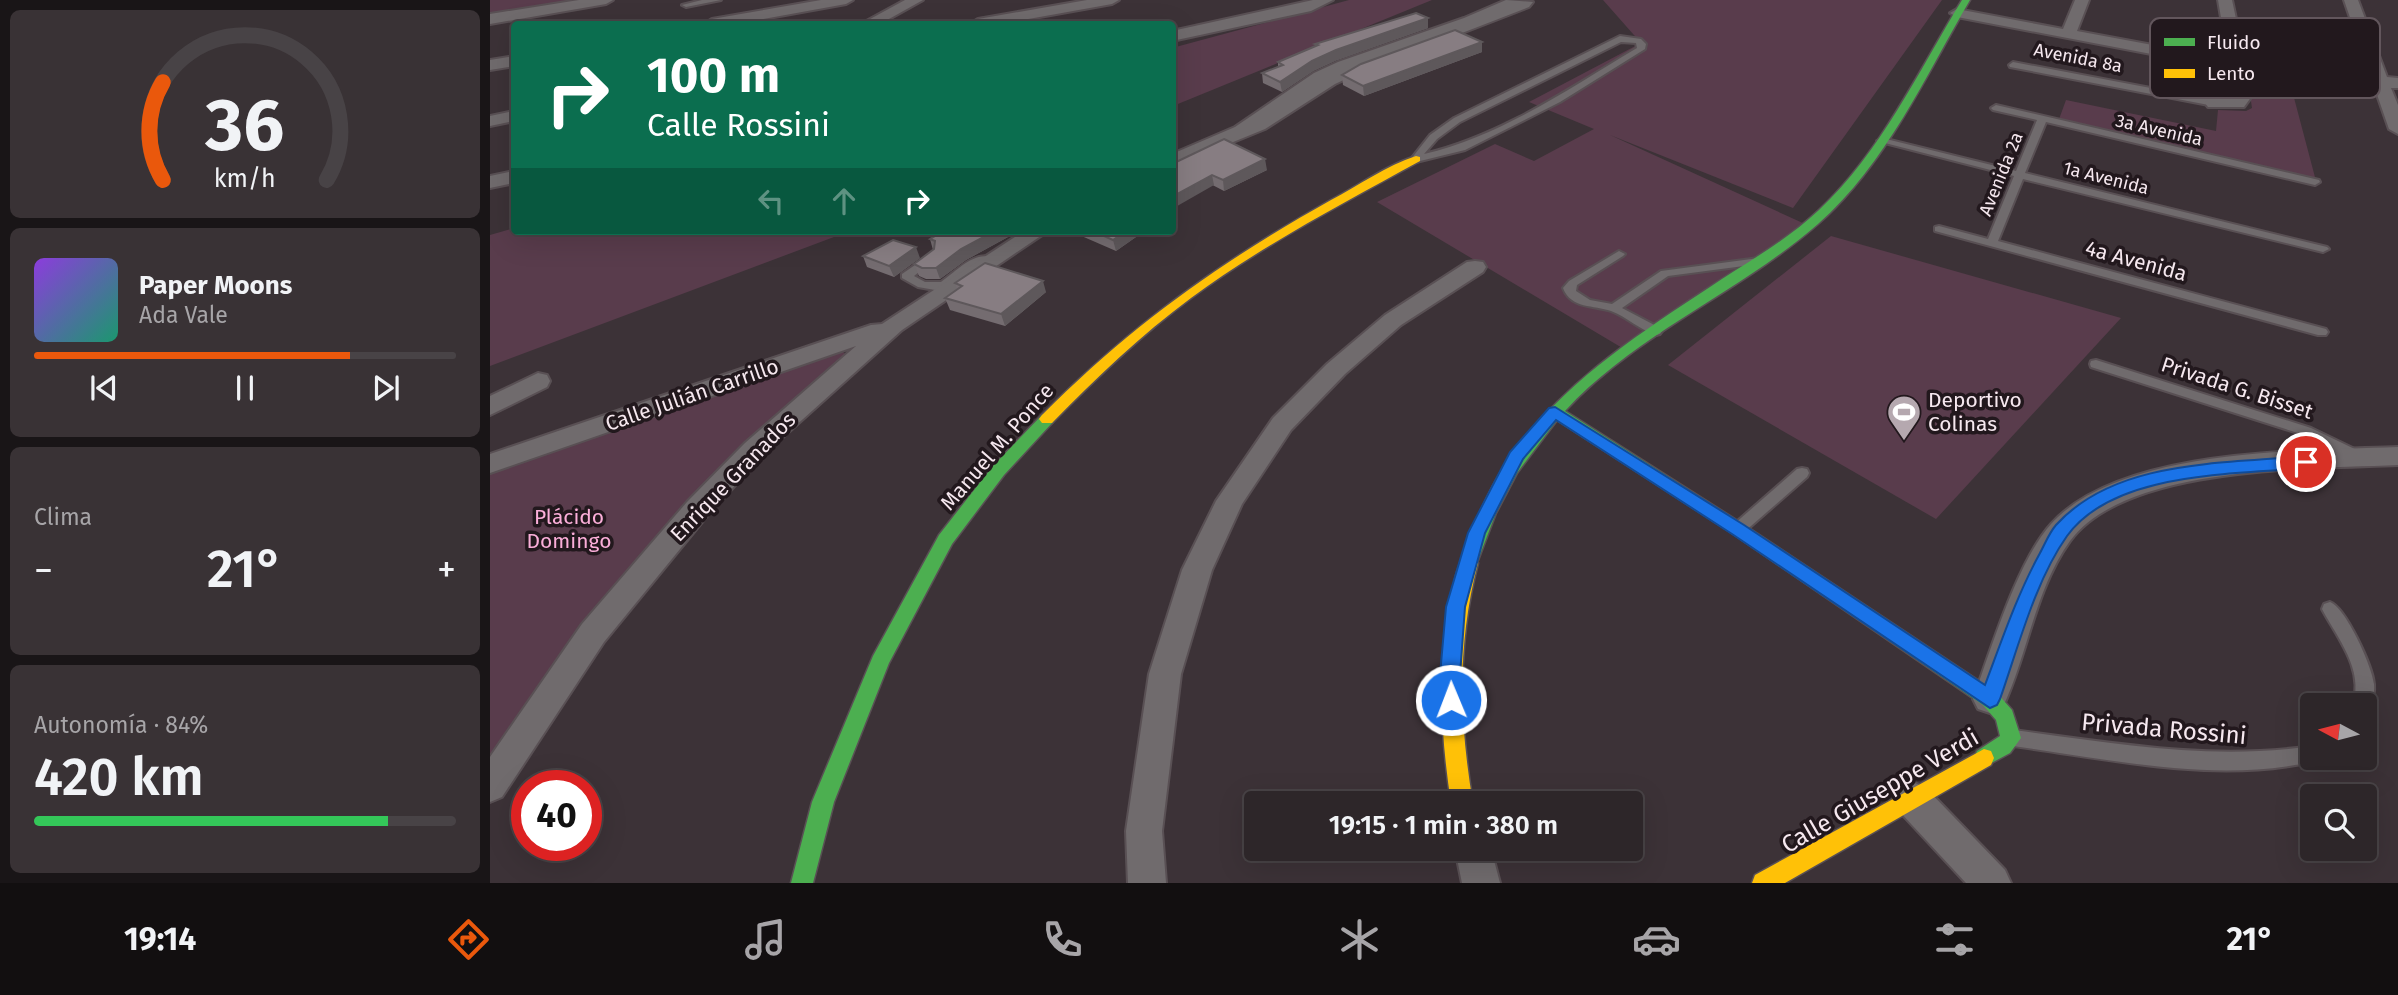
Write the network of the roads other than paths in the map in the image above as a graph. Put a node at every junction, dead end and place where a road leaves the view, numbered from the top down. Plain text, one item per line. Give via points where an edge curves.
1 (606, 0) edge
2 (717, 0) edge
3 (846, 0) edge
4 (916, 0) edge
5 (1112, 0) edge
6 (1326, 0) edge
7 (1520, 0) edge
8 (2082, 0) edge
9 (2225, 0) edge
10 (2351, 0) edge
11 (815, 3) edge
12 (686, 5) dead end
13 (1961, 6) edge
14 (2229, 18) edge
15 (2359, 18) edge
16 (490, 19) edge
17 (727, 21) edge
18 (875, 21) edge
19 (995, 21) edge
20 (2068, 34) junction
21 (1176, 35) edge
22 (2150, 50) edge
23 (511, 62) edge
24 (2380, 63) edge
25 (490, 65) edge
26 (2013, 65) dead end
27 (2389, 83) edge
28 (2150, 91) edge
29 (2188, 98) edge
30 (2241, 98) edge
31 (2214, 103) joint
32 (1996, 108) dead end
33 (511, 117) edge
34 (2042, 120) junction
35 (490, 121) edge
36 (2398, 129) edge
37 (1882, 141) junction
38 (1176, 159) edge
39 (1416, 159) junction
40 (2021, 175) junction
41 (2315, 182) dead end
42 (1939, 229) dead end
43 (1031, 235) edge
44 (1992, 242) junction
45 (2323, 249) dead end
46 (1619, 254) dead end
47 (933, 256) edge
48 (990, 260) junction
49 (1759, 261) junction
50 (1475, 267) dead end
51 (1614, 308) junction
52 (894, 325) junction
53 (1656, 331) junction
54 (2322, 332) dead end
55 (2096, 364) dead end
56 (538, 381) dead end
57 (490, 407) edge
58 (1555, 412) junction
59 (2398, 456) edge
60 (2361, 458) junction
61 (490, 464) edge
62 (1802, 473) dead end
63 (1738, 529) junction
64 (2330, 609) dead end
65 (2363, 693) edge
66 (1990, 699) junction
67 (2011, 738) junction
68 (2300, 756) edge
69 (490, 786) edge
70 (1459, 791) edge
71 (1912, 799) junction
72 (1476, 861) edge
73 (802, 883) edge
74 (1147, 883) edge
75 (1481, 883) edge
76 (1763, 883) edge
77 (1992, 883) edge

1 - 16 street
2 - 12 lane
3 - 11 street
4 - 18 street
5 - 19 street
6 - 21 street
7 - 38 street via 1345,65 1241,131
8 - 20 street
9 - 14 street, Avenida 8a
10 - 15 street
11 - 17 street
13 - 20 street
13 - 37 street
20 - 22 street
23 - 25 street
24 - 27 street
26 - 28 lane, Avenida 8a
27 - 36 street
29 - 31 lane, Avenida 8a
30 - 31 street, Avenida 8a via 2234,104
32 - 34 lane, 3a Avenida
33 - 35 street
34 - 40 lane, Avenida 2a
34 - 41 lane, 3a Avenida
37 - 40 lane, 1a Avenida
37 - 49 street via 1834,202
39 - 39 lane via 1462,148 1557,100 1637,52 1642,44 1630,39 1611,42 1457,120 1437,132
39 - 73 street, Manuel M. Ponce via 1233,263 1150,323 1071,394 999,471 945,540 880,662 822,802
40 - 44 lane, Avenida 2a
40 - 45 lane, 1a Avenida
42 - 44 lane, 4a Avenida
43 - 48 street, Enrique Granados
44 - 54 lane, 4a Avenida
46 - 51 lane via 1569,288 1586,303
47 - 48 lane via 906,276 940,287 978,260
48 - 52 street, Enrique Granados
49 - 51 lane via 1665,273
49 - 53 street
50 - 74 street via 1393,320 1336,369 1282,424 1230,501 1197,570 1165,674 1144,831
51 - 53 lane
52 - 61 street, Calle Julián Carrillo
52 - 69 street, Enrique Granados via 754,449 697,509 593,633
53 - 58 street via 1620,355
55 - 60 lane, Privada G. Bisset via 2306,431
56 - 57 street
58 - 63 street, Calle Giuseppe Verdi
58 - 70 street via 1516,456 1476,533 1455,607 1450,675
59 - 60 street
60 - 66 street via 2211,470 2140,482 2096,500 2061,531 2034,582
62 - 63 lane
63 - 66 street, Calle Giuseppe Verdi
64 - 65 lane via 2357,657
66 - 67 street, Calle Giuseppe Verdi via 2011,725
67 - 68 lane, Privada Rossini via 2232,764
67 - 71 street, Calle Giuseppe Verdi
71 - 76 street, Calle Giuseppe Verdi
71 - 77 street
72 - 75 street

